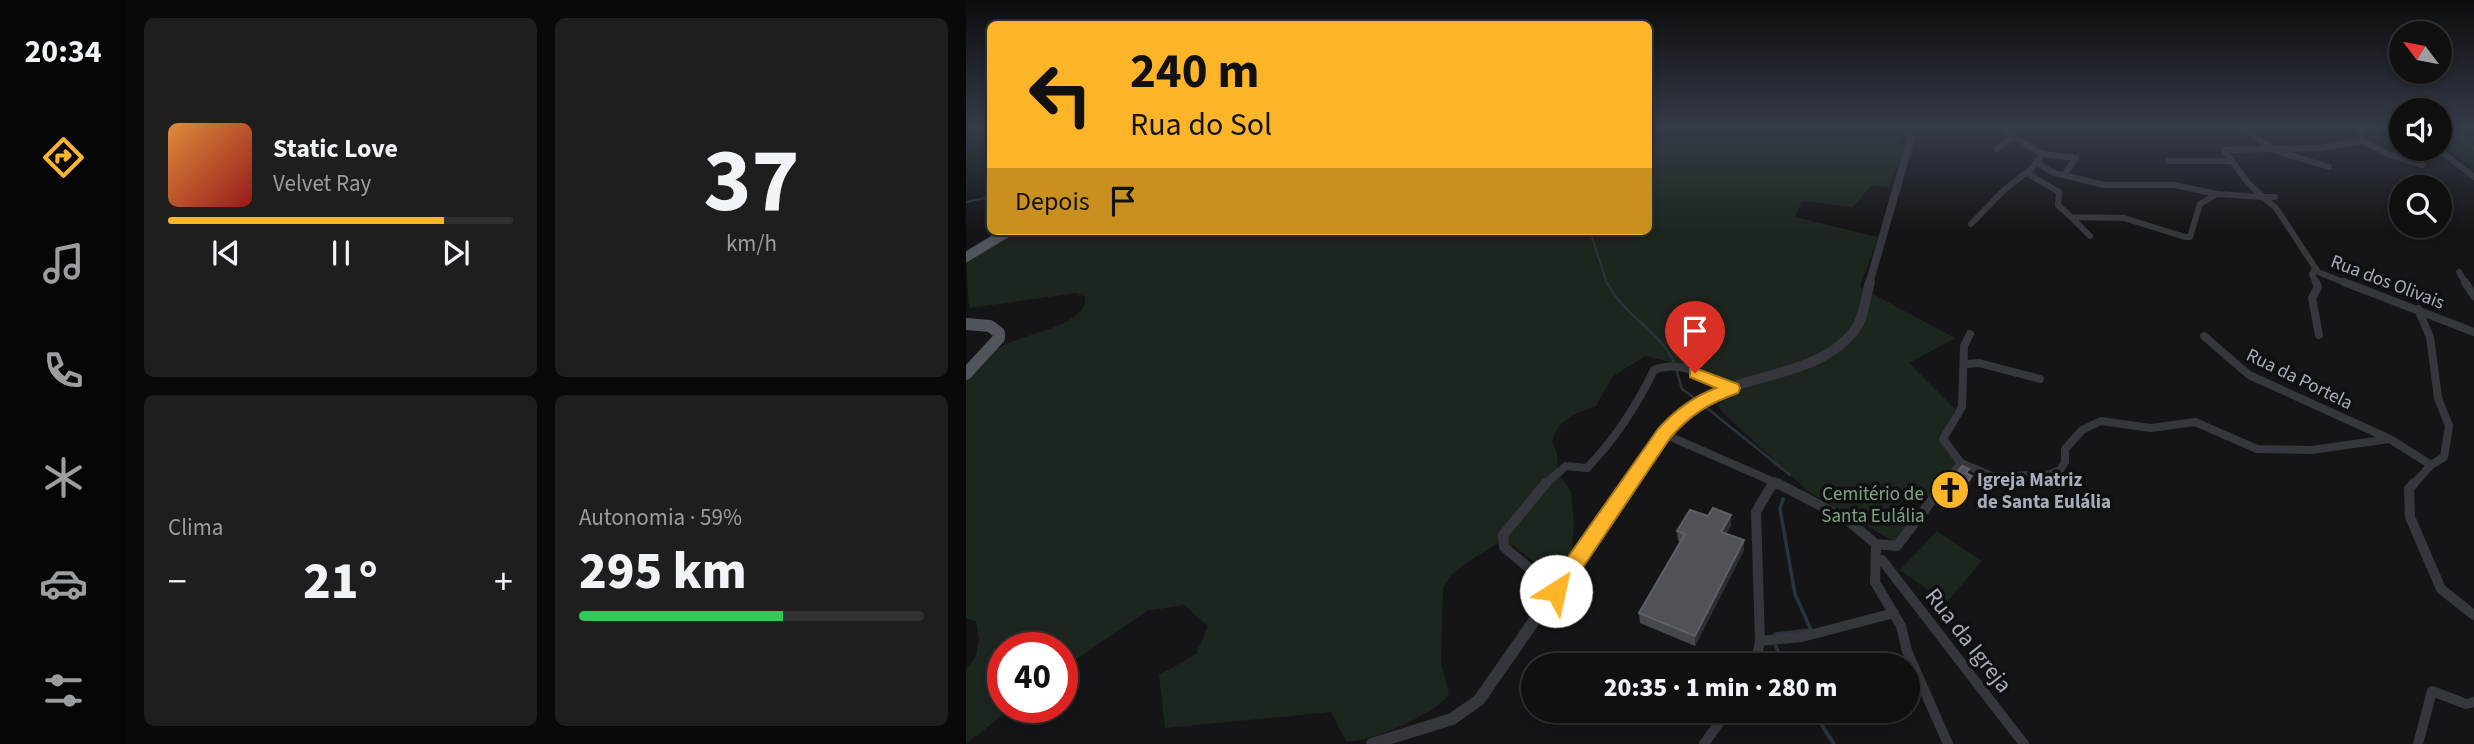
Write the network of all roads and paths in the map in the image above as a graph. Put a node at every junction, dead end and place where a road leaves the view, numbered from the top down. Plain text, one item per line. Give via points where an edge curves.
1 (1905, 161) edge
2 (2074, 161) edge
3 (2168, 161) dead end
4 (2230, 161) joint
5 (2309, 161) edge
6 (2409, 161) edge
7 (2453, 161) edge
8 (2037, 163) joint
9 (2422, 165) dead end
10 (2329, 167) dead end
11 (2066, 172) dead end
12 (2028, 174) junction
13 (2474, 177) edge
14 (2217, 194) junction
15 (2263, 197) junction
16 (2275, 197) dead end
17 (2070, 217) junction
18 (1971, 224) dead end
19 (1003, 235) edge
20 (2090, 236) dead end
21 (966, 257) edge
22 (2315, 268) junction
23 (2459, 272) dead end
24 (2474, 296) edge
25 (2418, 309) junction
26 (966, 324) edge
27 (2474, 332) edge
28 (1970, 334) dead end
29 (2319, 335) dead end
30 (2204, 336) dead end
31 (1965, 364) junction
32 (966, 374) edge
33 (2040, 379) dead end
34 (1732, 388) junction
35 (1664, 434) junction
36 (2390, 439) junction
37 (1961, 463) junction
38 (2431, 465) junction
39 (1774, 481) junction
40 (1875, 544) junction
41 (1882, 560) dead end
42 (1556, 591) junction
43 (1894, 613) junction
44 (2474, 615) edge
45 (1760, 641) junction
46 (1758, 653) edge
47 (2470, 703) edge
48 (1719, 723) edge
49 (1372, 744) edge
50 (1704, 744) edge
51 (1948, 744) edge
52 (2024, 744) edge
53 (2418, 744) edge

1 - 34 street via 1857,327 1846,340 1791,370
2 - 11 street
3 - 4 street
4 - 15 street, Rua dos Olivais
5 - 10 street
6 - 9 street
7 - 13 street
8 - 12 street
8 - 14 street via 2054,173 2105,185 2174,185
12 - 17 street via 2059,192 2058,205
12 - 18 street via 2000,193
14 - 15 street
14 - 17 street via 2200,204 2190,237 2124,218
15 - 16 street
15 - 22 street, Rua dos Olivais via 2276,208
17 - 20 street
19 - 21 main road
22 - 25 street, Rua dos Olivais via 2345,284
22 - 29 street via 2312,274 2318,287 2312,298
23 - 24 street
25 - 27 street, Rua dos Olivais
25 - 38 street via 2430,337 2438,398 2449,426 2444,457
26 - 32 main road via 990,326 999,338
28 - 31 street via 1964,346
30 - 36 street, Rua da Portela via 2249,375
31 - 33 street via 1979,363
31 - 37 street via 1962,407 1943,439
34 - 35 street via 1703,399
34 - 42 street via 1677,366 1660,366 1622,431 1595,460 1587,468 1559,470 1530,499 1503,535 1504,547
35 - 39 street
35 - 42 street
36 - 37 street via 2311,450 2257,449 2194,422 2151,428 2101,421 2082,430 2065,449 2060,470 2050,474 1994,477
36 - 38 street, Rua da Portela
37 - 40 street via 1897,546
38 - 44 street via 2409,489 2410,517 2441,589
39 - 40 street via 1846,519
39 - 45 street via 1756,512
40 - 43 street via 1875,582
41 - 52 street, Rua da Igreja
42 - 49 street via 1488,690 1467,710 1430,727
43 - 45 street via 1813,634
43 - 51 street
45 - 46 street
47 - 53 street via 2432,691
48 - 50 street

